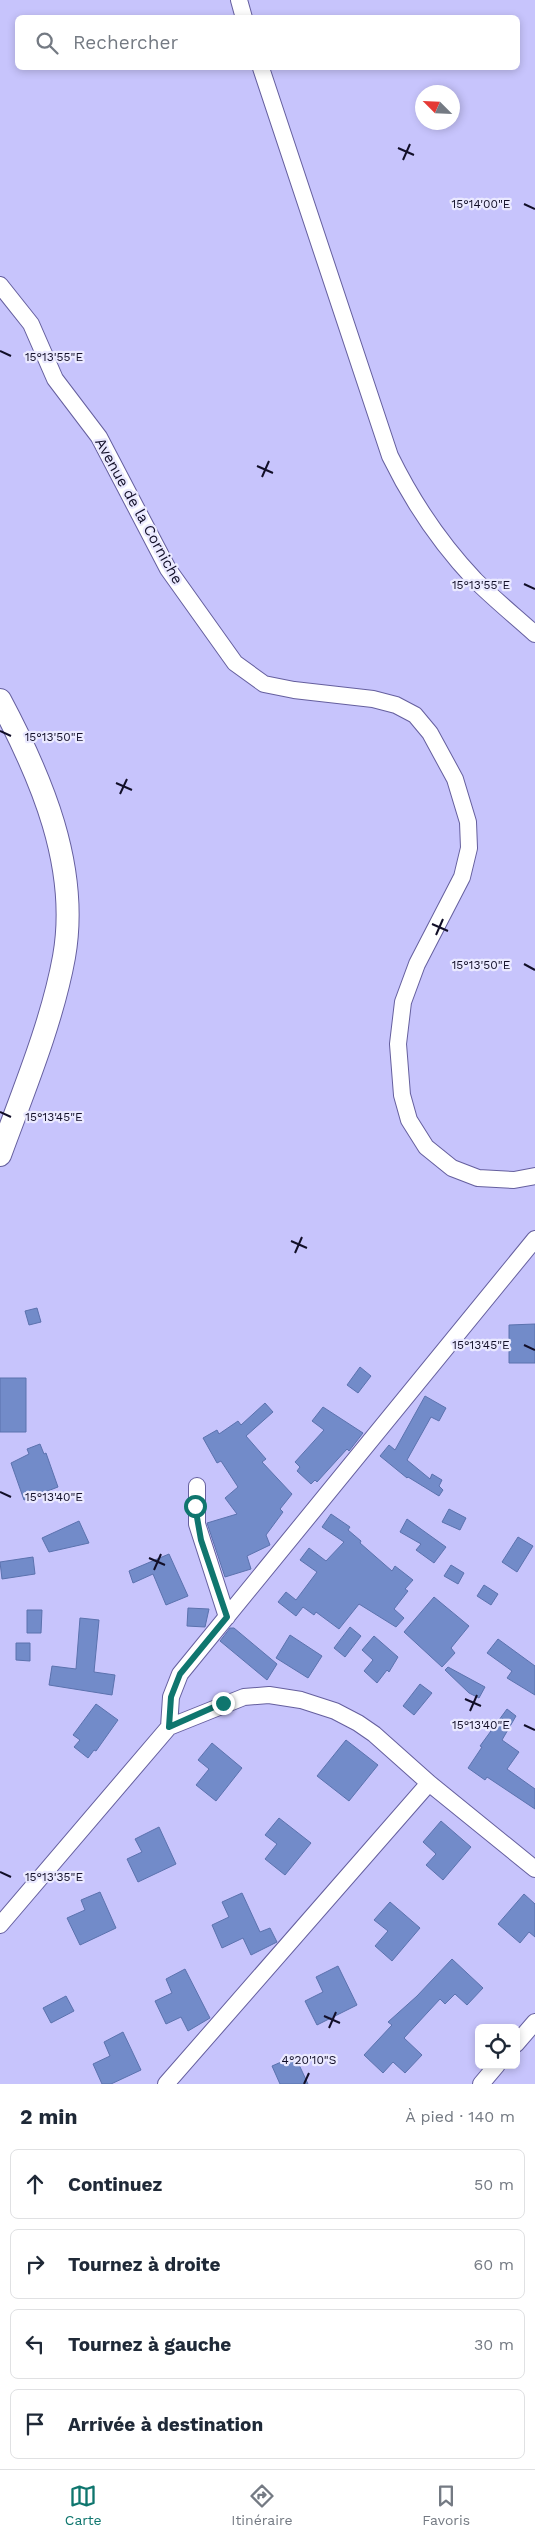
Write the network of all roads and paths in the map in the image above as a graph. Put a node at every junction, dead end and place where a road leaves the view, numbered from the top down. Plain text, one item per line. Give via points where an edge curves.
1 (239, 0) edge
2 (243, 15) edge
3 (262, 70) edge
4 (0, 285) edge
5 (535, 634) edge
6 (0, 700) edge
7 (0, 1155) edge
8 (535, 1176) edge
9 (535, 1239) edge
10 (197, 1486) dead end
11 (227, 1617) junction
12 (169, 1727) junction
13 (429, 1783) junction
14 (535, 1869) edge
15 (0, 1925) edge
16 (535, 2022) edge
17 (520, 2039) edge
18 (493, 2069) edge
19 (166, 2084) edge
20 (480, 2084) edge

1 - 2 street
3 - 5 street via 398,473 457,559
4 - 8 street, Avenue de la Corniche via 31,324 55,379 99,437 168,569 235,663 264,684 396,705 415,715 430,733 455,779 468,822 469,848 462,877 417,964 403,1002 398,1044 402,1095 409,1120 426,1147 452,1168 478,1178 514,1180
6 - 7 main road via 45,797 55,828 63,861 66,931 64,956 51,1006
9 - 11 street
10 - 11 street via 197,1524
11 - 12 street via 180,1674 171,1697
12 - 13 street via 244,1696 269,1695 301,1700 335,1711 374,1734
12 - 15 street
13 - 14 street
13 - 19 street
16 - 17 street
18 - 20 street

